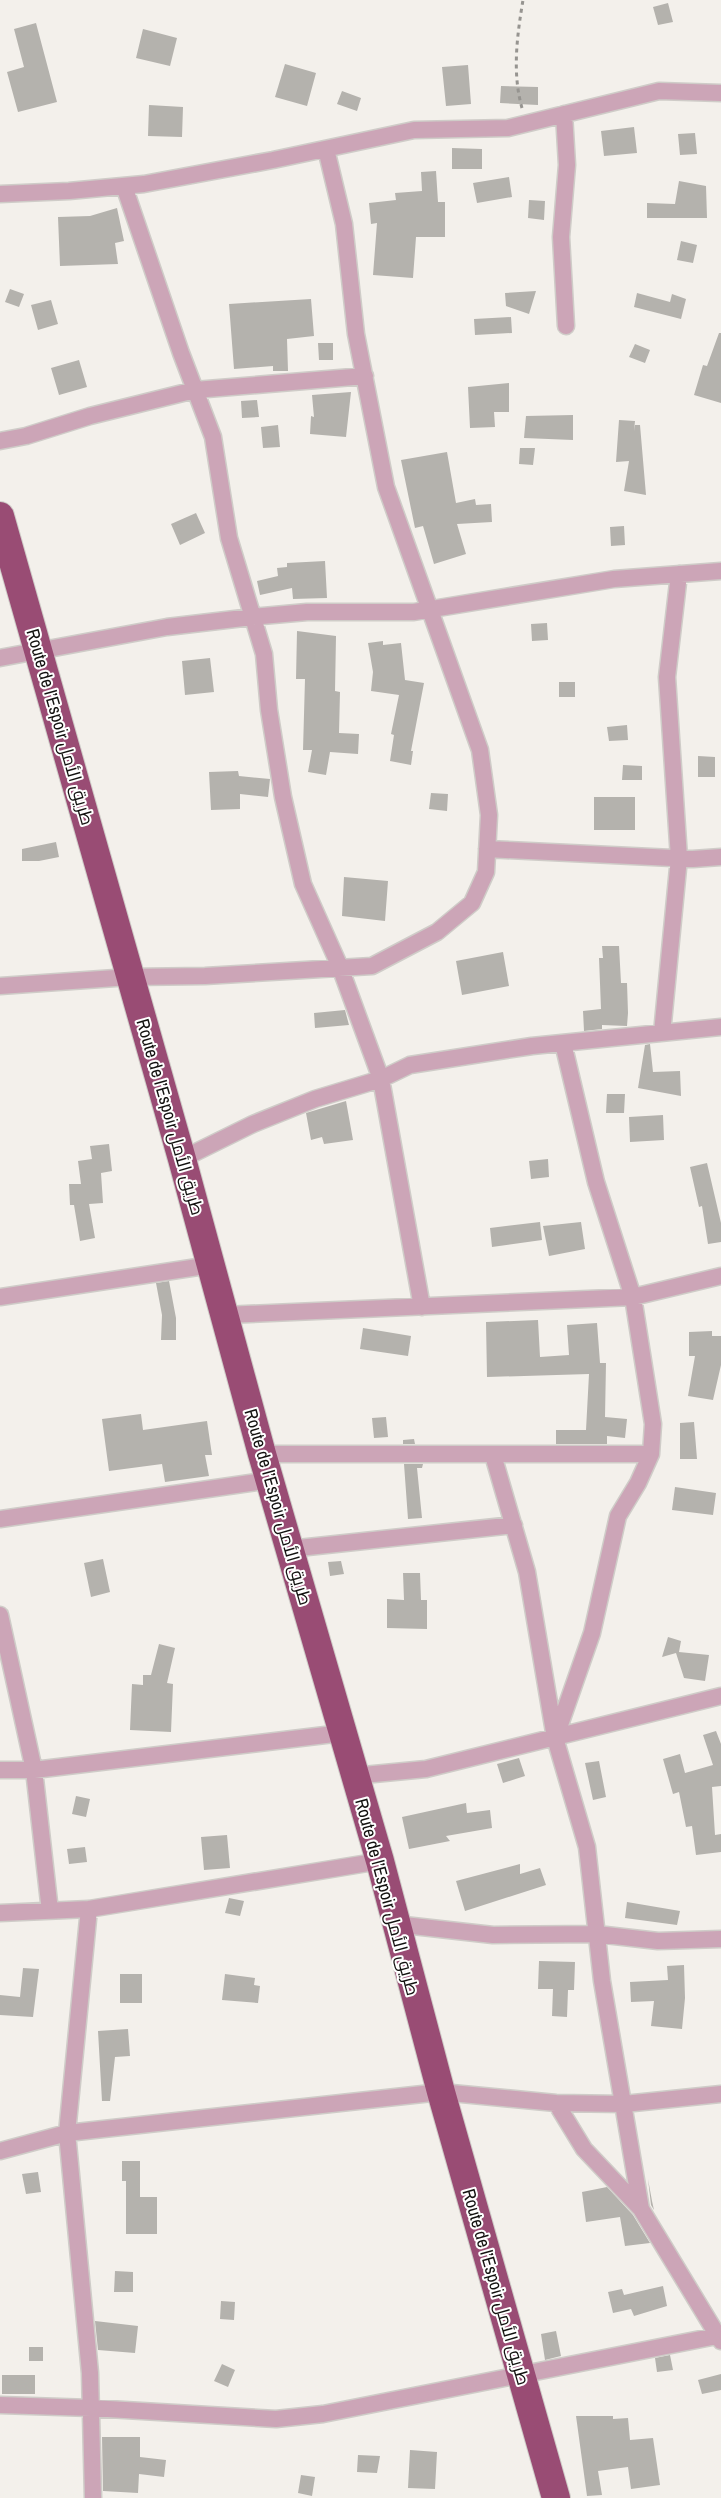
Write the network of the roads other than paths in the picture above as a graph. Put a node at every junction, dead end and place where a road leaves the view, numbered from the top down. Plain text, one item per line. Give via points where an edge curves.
1 (721, 93) edge
2 (564, 114) junction
3 (326, 149) junction
4 (124, 186) junction
5 (0, 194) edge
6 (566, 326) dead end
7 (365, 376) junction
8 (195, 390) junction
9 (0, 441) edge
10 (0, 516) edge
11 (721, 571) edge
12 (679, 574) junction
13 (430, 609) junction
14 (252, 617) junction
15 (38, 652) junction
16 (0, 658) edge
17 (487, 849) junction
18 (721, 857) edge
19 (679, 858) junction
20 (340, 967) junction
21 (130, 977) junction
22 (0, 986) edge
23 (721, 1026) edge
24 (662, 1032) junction
25 (563, 1043) junction
26 (381, 1079) junction
27 (182, 1159) junction
28 (211, 1265) junction
29 (721, 1276) edge
30 (0, 1297) edge
31 (633, 1297) junction
32 (422, 1307) junction
33 (225, 1315) junction
34 (262, 1454) junction
35 (651, 1454) junction
36 (494, 1455) junction
37 (271, 1480) junction
38 (0, 1519) edge
39 (514, 1525) junction
40 (289, 1549) junction
41 (0, 1615) edge
42 (721, 1696) edge
43 (342, 1733) junction
44 (555, 1738) junction
45 (0, 1770) edge
46 (34, 1770) junction
47 (353, 1776) junction
48 (380, 1862) junction
49 (89, 1909) junction
50 (50, 1911) junction
51 (0, 1913) edge
52 (395, 1924) junction
53 (597, 1934) junction
54 (721, 1939) edge
55 (441, 2092) junction
56 (721, 2094) edge
57 (556, 2103) junction
58 (624, 2104) junction
59 (67, 2133) junction
60 (0, 2151) edge
61 (641, 2209) junction
62 (720, 2337) edge
63 (521, 2376) junction
64 (0, 2405) edge
65 (91, 2408) junction
66 (93, 2498) edge
67 (556, 2498) edge

1 - 2 street via 659,91
2 - 3 street via 508,128 414,130
2 - 6 street via 567,165 561,237
3 - 4 street
3 - 7 street via 344,224 356,334
4 - 5 street
4 - 8 street
7 - 8 street
7 - 13 street via 386,487
8 - 9 street
8 - 14 street via 213,437 229,538
10 - 15 highway, Route de l’Espoir طريق الأمل
11 - 12 street
12 - 13 street via 614,579
12 - 19 street via 667,677
13 - 14 street
13 - 17 street via 480,750 489,815
14 - 15 street via 166,628
14 - 20 street via 264,654 283,797 303,884
15 - 16 street
15 - 21 highway, Route de l’Espoir طريق الأمل
17 - 19 street
17 - 20 street via 486,872 472,903 437,932 372,966
18 - 19 street
19 - 24 street
20 - 21 street via 205,976
20 - 26 street
21 - 22 street
21 - 27 highway, Route de l’Espoir طريق الأمل
23 - 24 street
24 - 25 street
25 - 26 street via 410,1065
25 - 31 street via 596,1182
26 - 27 street via 315,1099 253,1124
26 - 32 street
27 - 28 highway, Route de l’Espoir طريق الأمل
28 - 30 street
28 - 33 highway, Route de l’Espoir طريق الأمل
29 - 31 street
31 - 32 street
31 - 35 street via 653,1424
32 - 33 street
33 - 34 highway, Route de l’Espoir طريق الأمل
34 - 36 street
34 - 37 highway, Route de l’Espoir طريق الأمل
35 - 36 street
35 - 44 street via 618,1516 592,1633
36 - 39 street
37 - 38 street
37 - 40 highway, Route de l’Espoir طريق الأمل
39 - 40 street
39 - 44 street via 528,1572
40 - 43 highway, Route de l’Espoir طريق الأمل
41 - 46 street
42 - 44 street
43 - 46 street
43 - 47 highway, Route de l’Espoir طريق الأمل
44 - 47 street via 426,1769
44 - 53 street via 586,1847
45 - 46 street
46 - 50 street
47 - 48 highway, Route de l’Espoir طريق الأمل
48 - 49 street
48 - 52 highway, Route de l’Espoir طريق الأمل
49 - 50 street
49 - 59 street
50 - 51 street
52 - 53 street via 493,1935
52 - 55 highway, Route de l’Espoir طريق الأمل
53 - 54 street via 658,1941
53 - 58 street
55 - 57 street
55 - 59 street
55 - 63 highway, Route de l’Espoir طريق الأمل
56 - 58 street
57 - 58 street
57 - 61 street via 584,2149
58 - 61 street
59 - 60 street
59 - 65 street
61 - 62 street
62 - 63 street
63 - 65 street via 322,2414 276,2419
63 - 67 highway, Route de l’Espoir طريق الأمل
64 - 65 street
65 - 66 street

